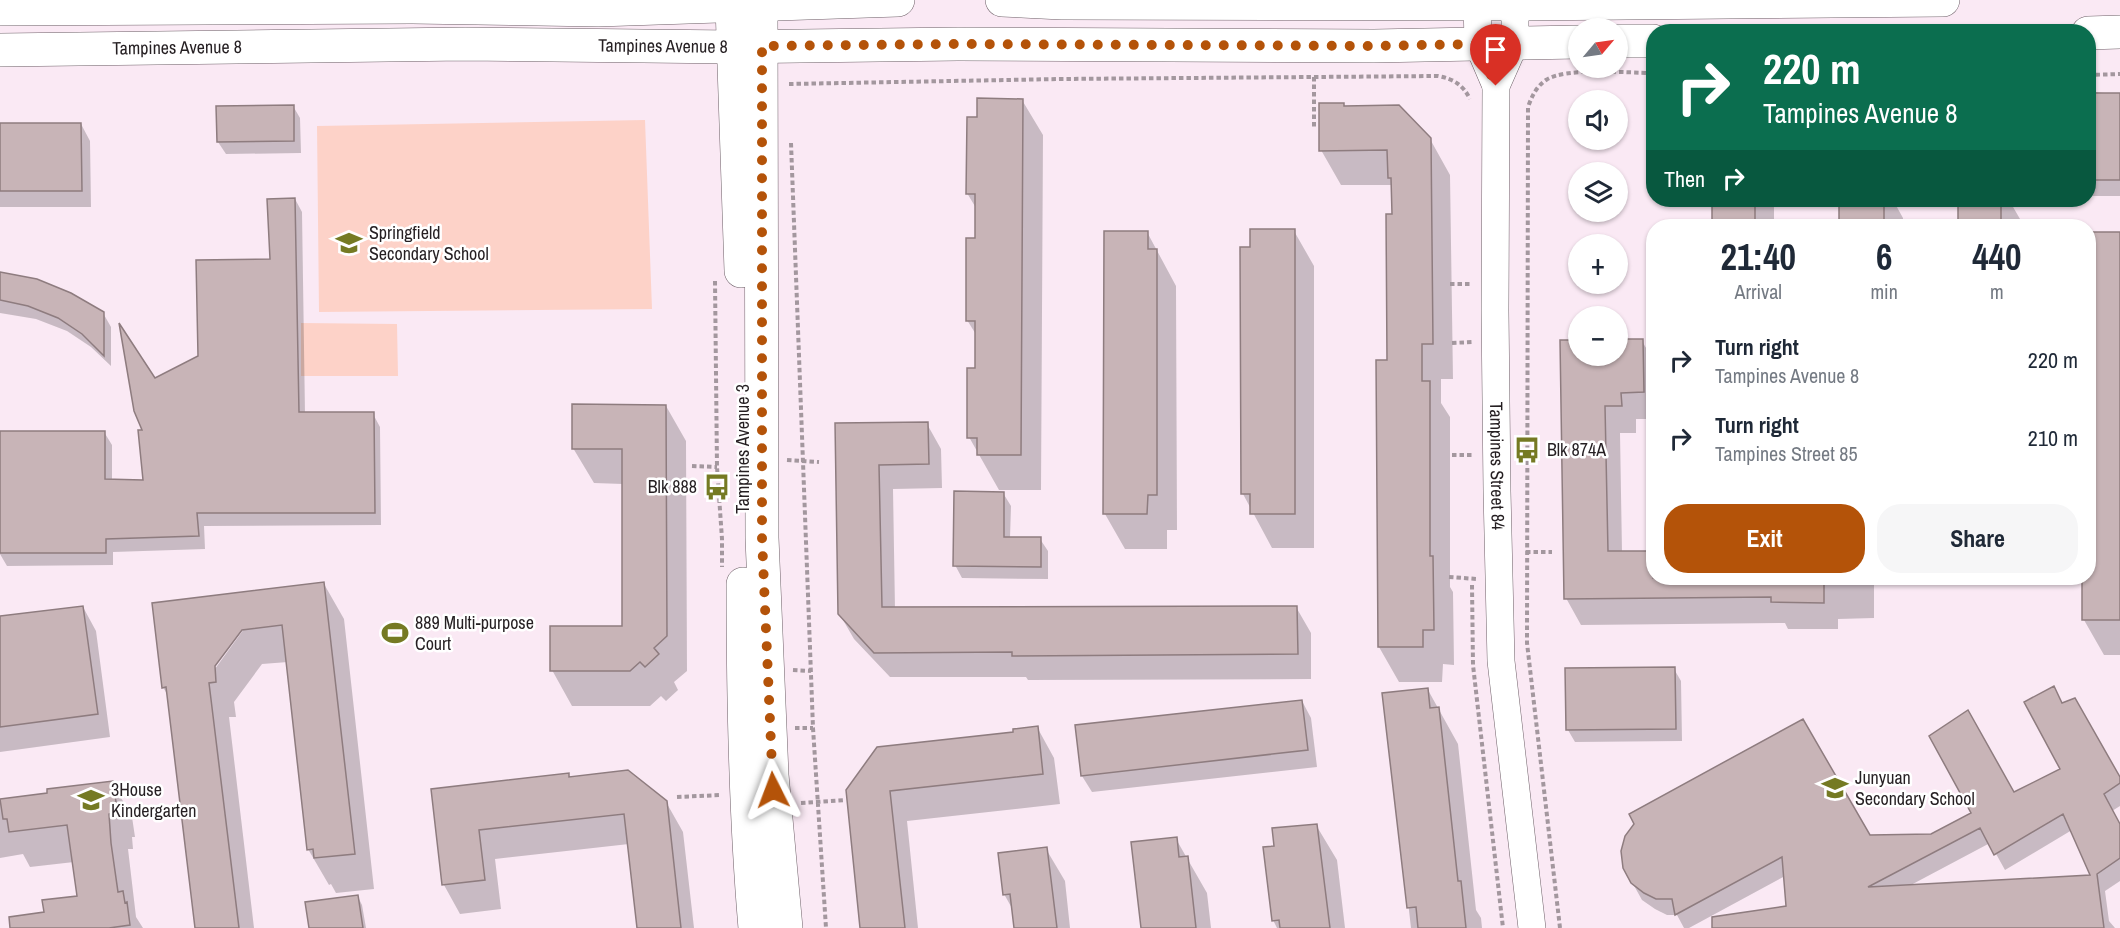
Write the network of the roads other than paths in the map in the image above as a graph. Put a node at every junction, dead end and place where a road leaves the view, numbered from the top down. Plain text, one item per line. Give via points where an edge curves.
1 (898, 0) edge
2 (1002, 0) edge
3 (1943, 0) edge
4 (1601, 1) edge
5 (1378, 2) edge
6 (1477, 2) edge
7 (1515, 2) edge
8 (746, 6) junction
9 (0, 9) edge
10 (2120, 32) edge
11 (2096, 33) edge
12 (1628, 41) edge
13 (1646, 41) edge
14 (1568, 42) edge
15 (1515, 43) junction
16 (1478, 44) junction
17 (747, 47) junction
18 (0, 50) edge
19 (1496, 86) junction
20 (755, 928) edge
21 (786, 928) edge
22 (1532, 928) edge

1 - 8 street, Tampines Avenue 8
2 - 5 street
3 - 4 street
4 - 7 street
5 - 6 street
6 - 7 street
6 - 16 street
7 - 15 street, Tampines Street 84
8 - 9 street, Tampines Avenue 8 via 568,11
8 - 17 street, Tampines Avenue 3
10 - 11 street
12 - 13 street
14 - 15 street, Tampines Avenue 8
15 - 16 street, Tampines Avenue 8
15 - 19 street, Tampines Street 84
16 - 17 street, Tampines Avenue 8
16 - 19 street
17 - 18 street, Tampines Avenue 8 via 465,44
17 - 20 street, Tampines Avenue 3 via 742,304 743,709
17 - 21 street, Tampines Avenue 3 via 772,775
19 - 22 street, Tampines Street 84 via 1501,661

